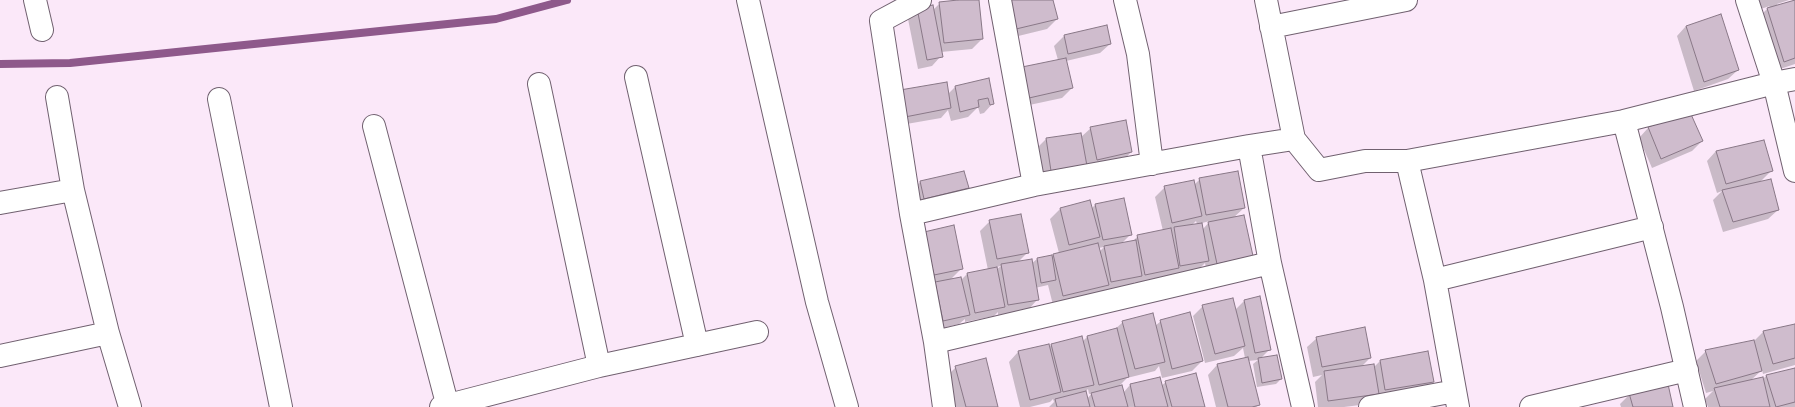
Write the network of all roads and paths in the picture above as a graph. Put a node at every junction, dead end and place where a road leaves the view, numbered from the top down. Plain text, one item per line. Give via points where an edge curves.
1 (34, 0) edge
2 (748, 0) edge
3 (920, 0) edge
4 (1000, 0) edge
5 (1125, 0) edge
6 (1266, 0) edge
7 (1406, 0) edge
8 (1747, 0) edge
9 (1271, 27) junction
10 (42, 30) dead end
11 (636, 77) dead end
12 (1795, 79) edge
13 (539, 84) dead end
14 (1774, 84) junction
15 (57, 97) dead end
16 (219, 99) dead end
17 (1624, 121) junction
18 (374, 126) dead end
19 (1294, 139) junction
20 (1249, 146) junction
21 (1407, 161) junction
22 (1152, 164) junction
23 (1795, 171) edge
24 (1034, 185) junction
25 (73, 190) junction
26 (0, 203) edge
27 (911, 214) junction
28 (1652, 227) junction
29 (1270, 263) junction
30 (1435, 280) junction
31 (757, 332) dead end
32 (108, 333) junction
33 (935, 342) junction
34 (697, 345) junction
35 (0, 356) edge
36 (599, 366) junction
37 (1687, 370) junction
38 (1457, 399) edge
39 (446, 406) edge
40 (130, 407) edge
41 (281, 407) edge
42 (847, 407) edge
43 (944, 407) edge
44 (1303, 407) edge
45 (1370, 407) edge
46 (1531, 407) edge
47 (1695, 407) edge

1 - 10 street
2 - 42 street via 817,302
3 - 27 street via 881,21
4 - 24 street
5 - 22 street via 1138,54
6 - 9 street
7 - 9 street
8 - 14 street
9 - 19 street
11 - 34 street
12 - 14 street
13 - 36 street
14 - 17 street
14 - 23 street
15 - 25 street
16 - 41 street
17 - 21 street
17 - 28 street
18 - 39 street
19 - 20 street
19 - 21 street via 1319,170 1365,161
20 - 22 street
20 - 29 street
21 - 30 street
22 - 24 street
24 - 27 street
25 - 26 street
25 - 32 street
27 - 33 street
28 - 30 street
28 - 37 street
29 - 33 street
29 - 44 street
30 - 38 street
31 - 34 street
32 - 35 street
32 - 40 street
33 - 43 street
34 - 36 street
36 - 39 street
37 - 46 street
37 - 47 street
38 - 45 street

